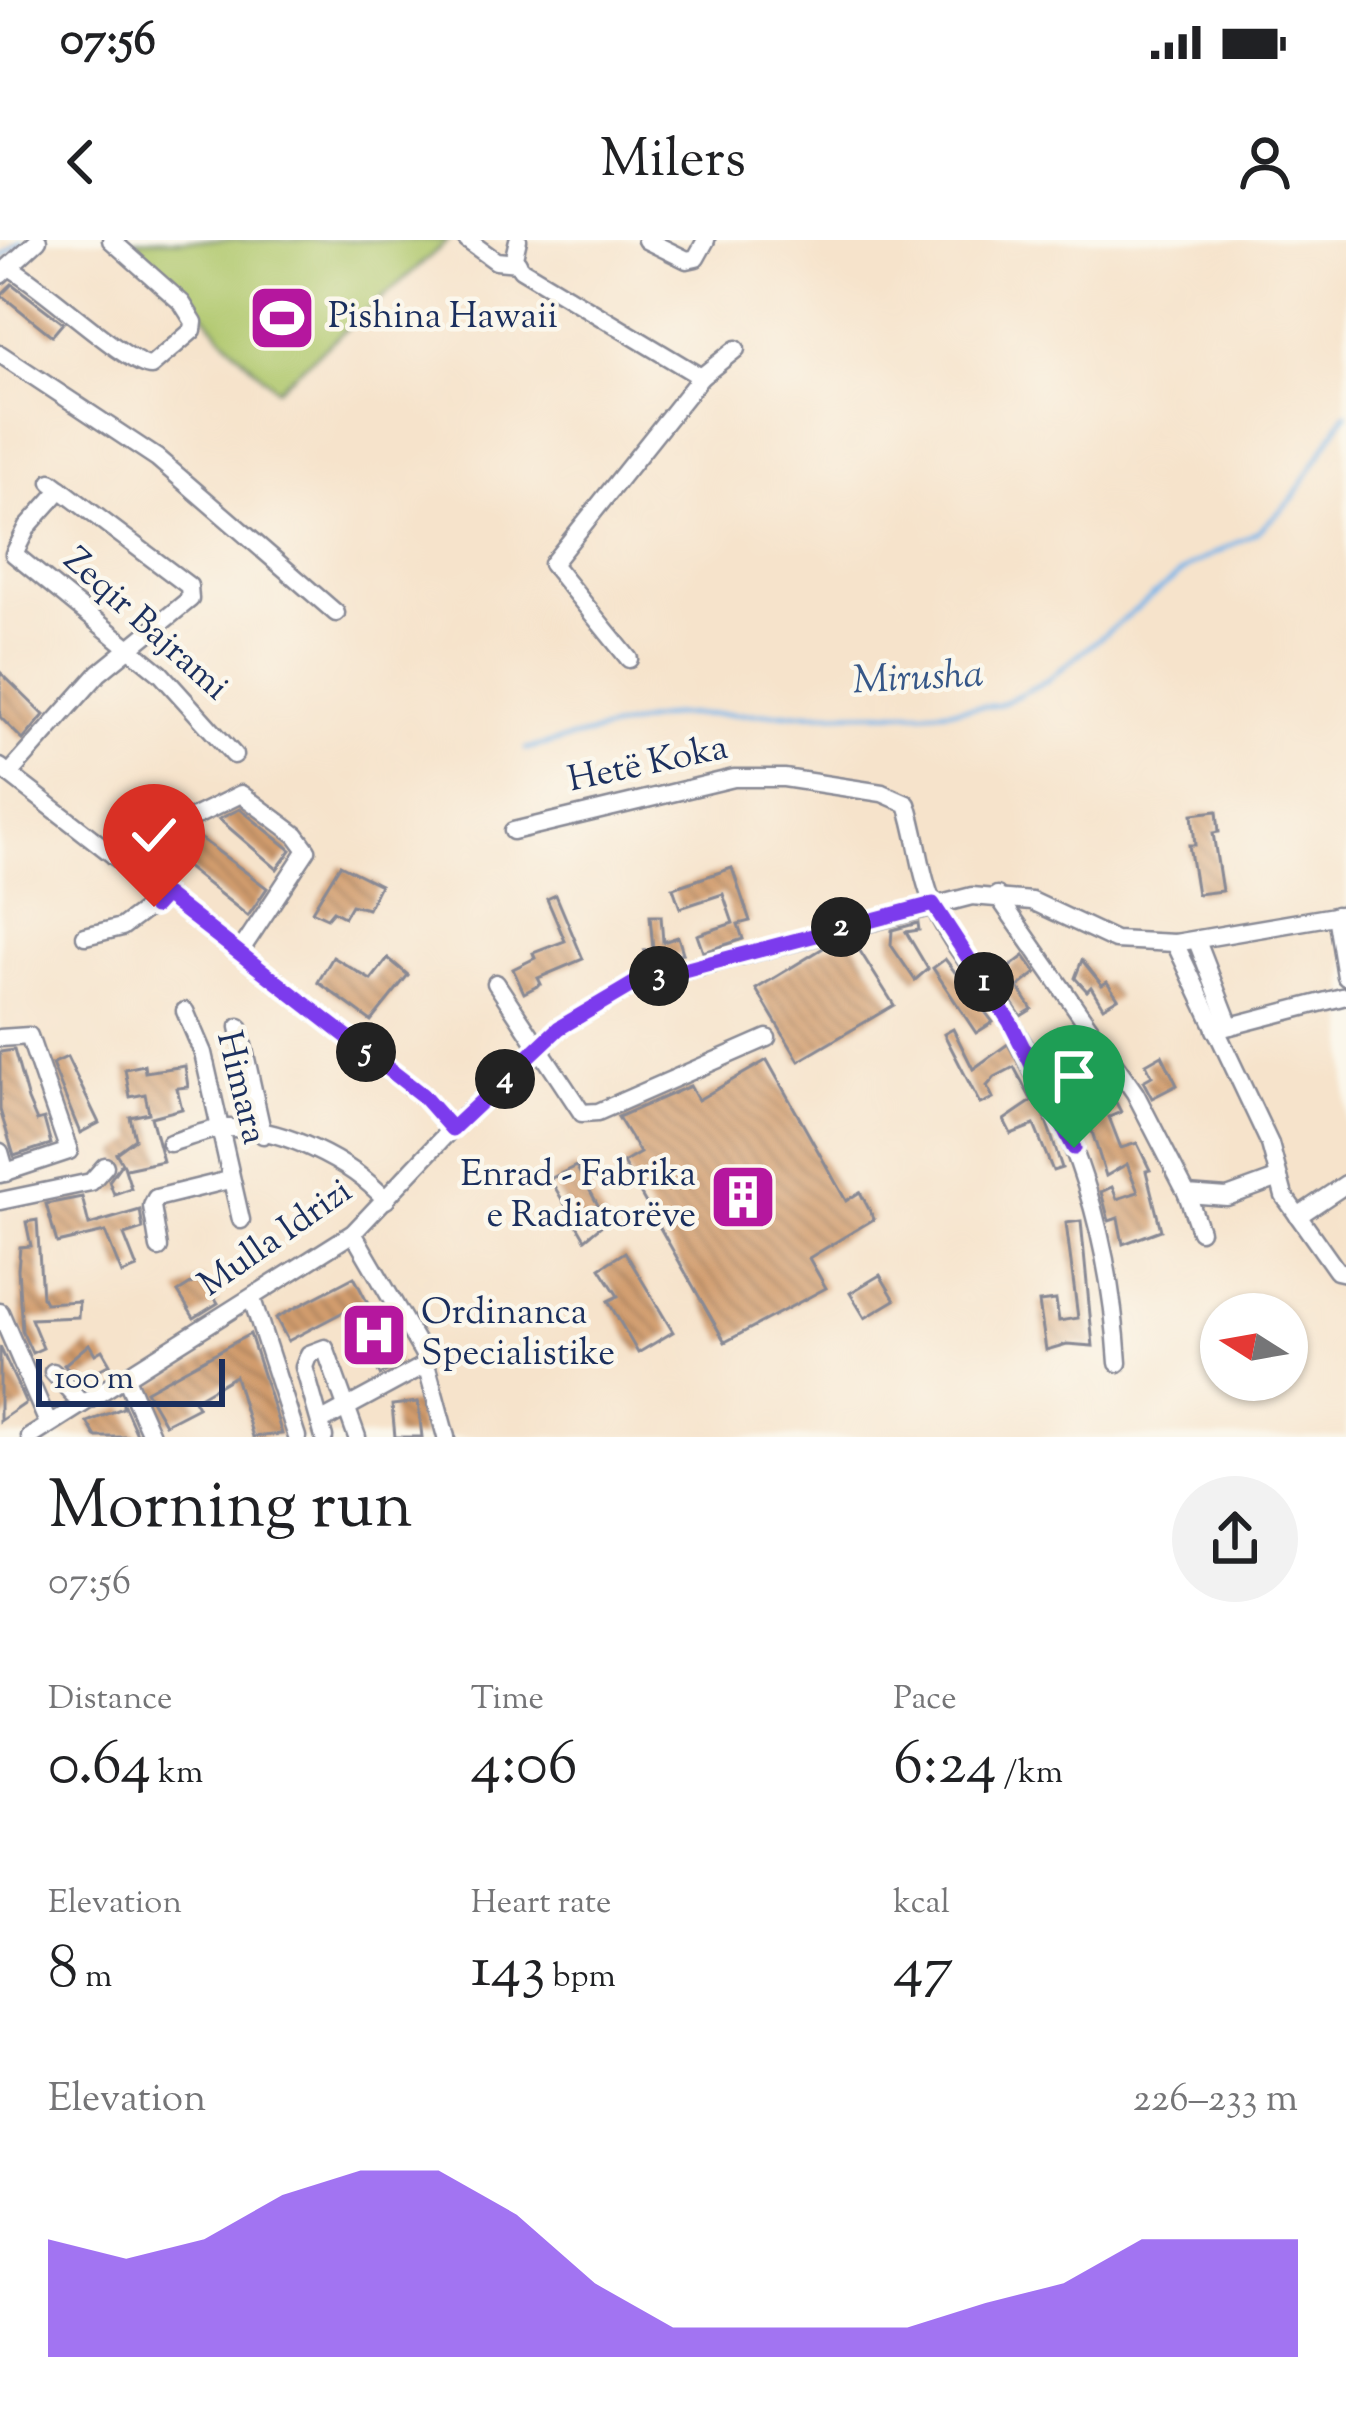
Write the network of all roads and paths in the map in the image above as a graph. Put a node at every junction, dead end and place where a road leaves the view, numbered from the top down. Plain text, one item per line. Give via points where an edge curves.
1 (38, 240) edge
2 (111, 240) edge
3 (467, 240) edge
4 (518, 240) edge
5 (646, 240) edge
6 (706, 240) edge
7 (518, 263) junction
8 (5, 271) edge
9 (736, 349) dead end
10 (0, 354) edge
11 (701, 377) junction
12 (336, 613) dead end
13 (131, 648) junction
14 (629, 659) dead end
15 (234, 755) dead end
16 (4, 771) edge
17 (513, 831) dead end
18 (114, 856) junction
19 (165, 895) junction
20 (997, 895) junction
21 (933, 904) junction
22 (1341, 914) edge
23 (86, 936) dead end
24 (1197, 941) junction
25 (1174, 944) junction
26 (242, 956) junction
27 (1346, 977) edge
28 (496, 983) dead end
29 (1346, 996) edge
30 (185, 1011) dead end
31 (239, 1027) dead end
32 (1222, 1028) junction
33 (767, 1037) dead end
34 (0, 1038) edge
35 (538, 1049) junction
36 (218, 1128) junction
37 (452, 1129) junction
38 (263, 1135) junction
39 (170, 1143) dead end
40 (0, 1151) edge
41 (105, 1166) dead end
42 (3, 1173) edge
43 (1279, 1178) junction
44 (229, 1180) junction
45 (1346, 1184) edge
46 (1187, 1194) junction
47 (386, 1200) junction
48 (0, 1201) edge
49 (1298, 1216) junction
50 (241, 1220) dead end
51 (1200, 1231) dead end
52 (353, 1233) junction
53 (159, 1248) dead end
54 (1346, 1273) edge
55 (252, 1299) junction
56 (0, 1312) edge
57 (1118, 1363) dead end
58 (427, 1364) junction
59 (52, 1372) dead end
60 (126, 1378) junction
61 (82, 1404) junction
62 (350, 1409) junction
63 (48, 1424) junction
64 (322, 1430) edge
65 (30, 1437) edge
66 (152, 1437) edge
67 (297, 1437) edge
68 (357, 1437) edge
69 (446, 1437) edge

1 - 8 street
2 - 8 street via 194,322 151,366 128,357 33,279
3 - 7 street via 496,261
4 - 7 street
5 - 6 street via 687,260
7 - 11 street
9 - 11 street
10 - 12 street via 157,458
11 - 14 street via 552,564
13 - 13 street, Zeqir Bajrami via 14,554 56,485 189,586 190,599
13 - 15 street, Zeqir Bajrami
13 - 16 street
16 - 18 street
17 - 21 street, Hetë Koka via 734,778 882,793 907,804
18 - 19 street
18 - 26 street via 232,796 250,796 307,850
19 - 23 street via 122,927
19 - 26 street
20 - 21 street, Mulla Idrizi
20 - 25 street, Mulla Idrizi via 1032,901 1115,940
20 - 46 street via 1135,1093
21 - 35 street, Mulla Idrizi via 635,983
21 - 57 street via 1010,1022 1074,1148 1113,1285
22 - 24 street, Mulla Idrizi
22 - 27 street
24 - 25 street, Mulla Idrizi
24 - 32 street
25 - 32 street
26 - 37 street via 422,1095
28 - 35 street
29 - 32 street
30 - 36 street, Himara
31 - 38 street
32 - 43 street
33 - 35 street via 588,1114 571,1103
34 - 42 street via 29,1036 68,1150
35 - 37 street, Mulla Idrizi
36 - 38 street
36 - 39 street
36 - 44 street, Himara
37 - 47 street, Mulla Idrizi
38 - 47 street via 350,1166
40 - 42 street
41 - 48 street via 91,1182
43 - 46 street via 1227,1197
43 - 49 street
44 - 50 street, Himara
44 - 53 street, Himara via 155,1198
45 - 49 street
46 - 51 street
47 - 52 street, Mulla Idrizi
49 - 54 street
52 - 55 street, Mulla Idrizi
52 - 58 street
55 - 60 street, Mulla Idrizi
55 - 67 street
56 - 63 street
58 - 62 street
58 - 69 street
59 - 61 street
60 - 61 street, Mulla Idrizi
60 - 66 street
61 - 63 street, Mulla Idrizi
62 - 64 street
62 - 64 street via 329,1352 309,1354 304,1367
62 - 68 street
63 - 65 street, Mulla Idrizi

